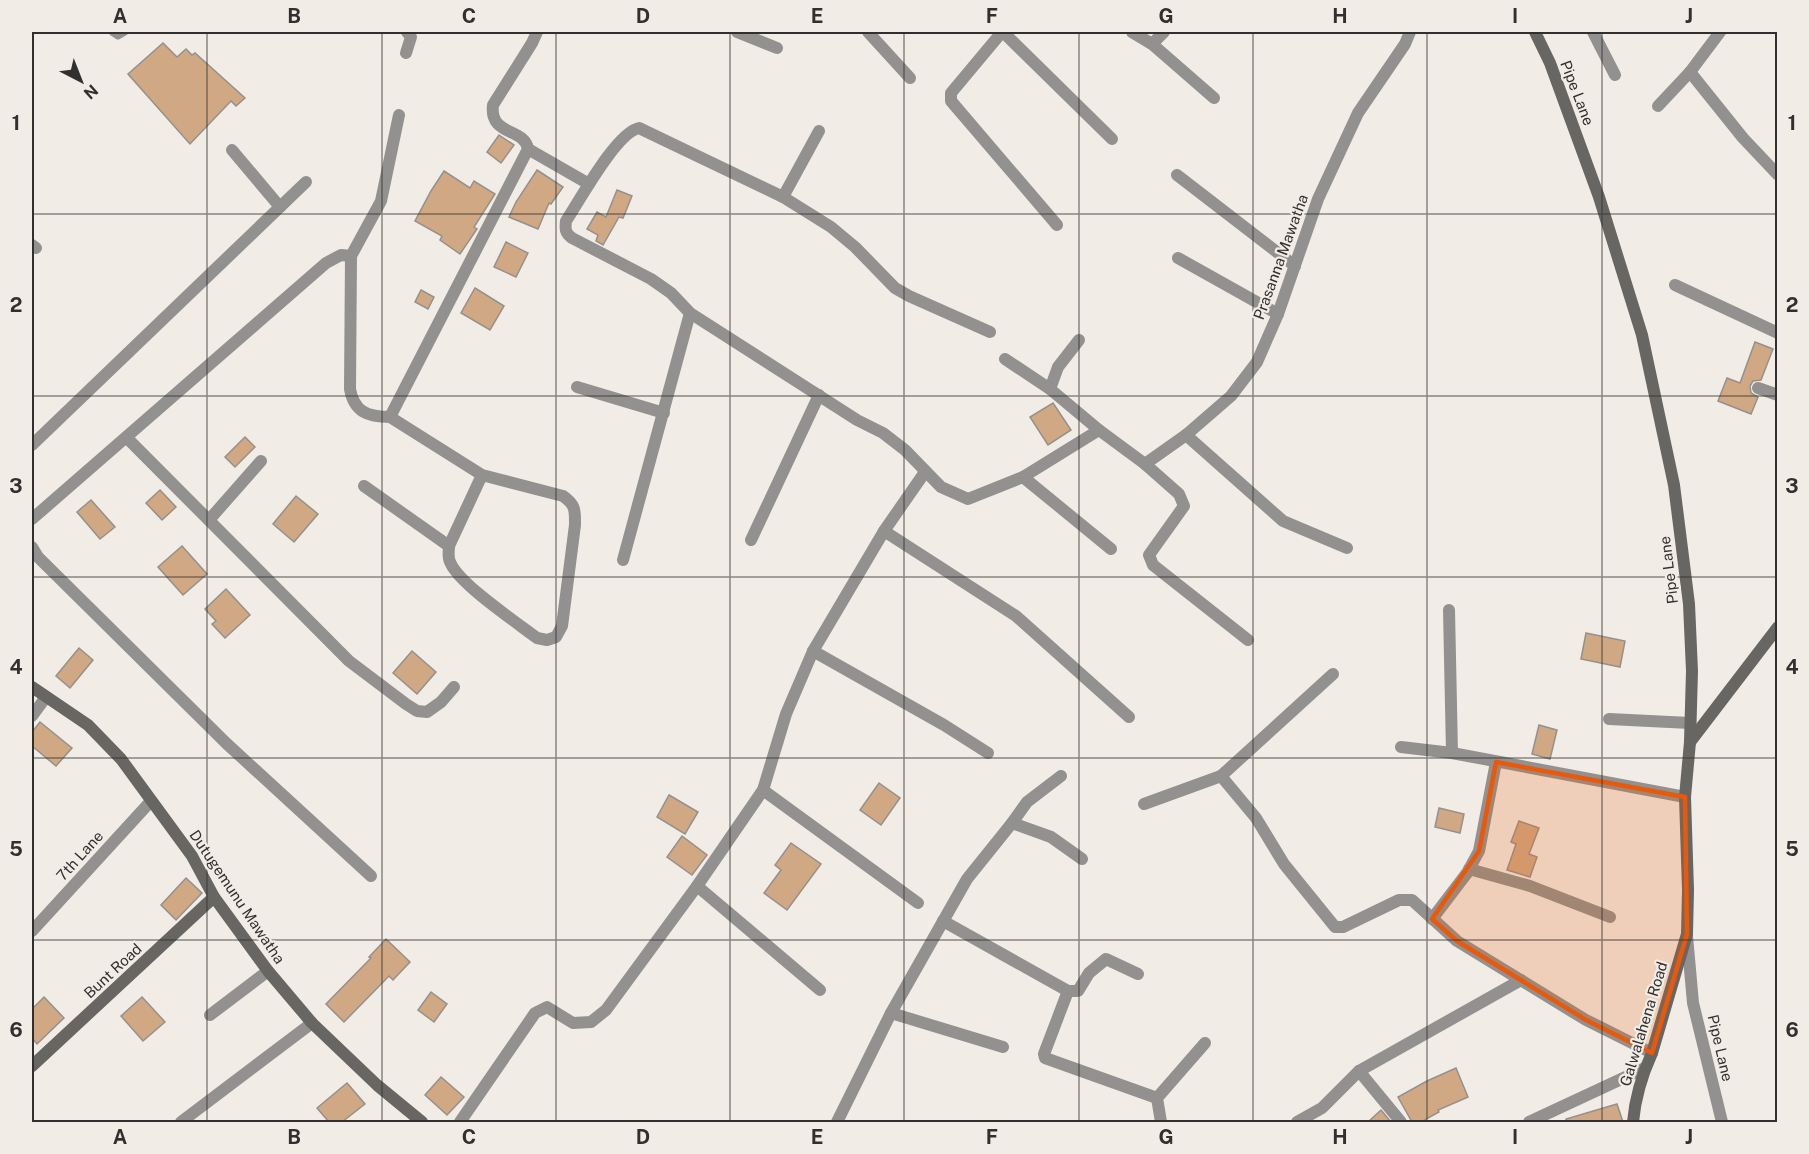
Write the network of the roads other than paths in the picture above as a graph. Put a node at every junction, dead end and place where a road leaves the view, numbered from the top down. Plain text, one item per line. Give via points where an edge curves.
1 (112, 32) edge
2 (125, 32) edge
3 (407, 32) edge
4 (537, 32) edge
5 (737, 32) edge
6 (868, 32) edge
7 (1003, 32) edge
8 (1132, 32) edge
9 (1164, 32) edge
10 (1410, 32) edge
11 (1535, 32) edge
12 (1593, 32) edge
13 (1720, 32) edge
14 (1152, 44) junction
15 (777, 48) dead end
16 (406, 53) dead end
17 (1690, 72) junction
18 (1616, 75) dead end
19 (910, 78) dead end
20 (1214, 98) dead end
21 (1658, 106) dead end
22 (399, 115) dead end
23 (819, 131) dead end
24 (1112, 139) dead end
25 (528, 149) junction
26 (232, 150) dead end
27 (1177, 175) dead end
28 (1778, 175) edge
29 (306, 182) dead end
30 (590, 184) junction
31 (783, 198) junction
32 (280, 207) junction
33 (1057, 225) dead end
34 (351, 256) junction
35 (1178, 258) dead end
36 (1295, 266) junction
37 (1675, 285) dead end
38 (690, 313) junction
39 (1278, 314) junction
40 (990, 332) dead end
41 (1778, 333) edge
42 (1079, 340) dead end
43 (1005, 359) dead end
44 (577, 387) dead end
45 (1050, 388) junction
46 (1758, 388) dead end
47 (819, 395) junction
48 (1778, 395) edge
49 (664, 413) junction
50 (390, 417) junction
51 (1099, 430) junction
52 (1186, 435) junction
53 (127, 438) junction
54 (32, 445) edge
55 (261, 461) dead end
56 (1146, 464) junction
57 (925, 472) junction
58 (482, 475) junction
59 (1023, 477) junction
60 (364, 486) dead end
61 (32, 519) edge
62 (209, 520) junction
63 (884, 531) junction
64 (750, 540) dead end
65 (449, 546) junction
66 (32, 547) edge
67 (1347, 548) dead end
68 (1111, 549) dead end
69 (623, 560) dead end
70 (1449, 610) dead end
71 (1776, 636) edge
72 (1248, 640) dead end
73 (813, 651) junction
74 (1333, 674) dead end
75 (32, 687) edge
76 (454, 687) dead end
77 (46, 697) junction
78 (32, 716) edge
79 (1129, 717) dead end
80 (1609, 719) dead end
81 (1690, 723) junction
82 (1690, 742) junction
83 (1401, 747) dead end
84 (988, 753) dead end
85 (1452, 753) junction
86 (1496, 762) junction
87 (1061, 776) dead end
88 (1221, 776) junction
89 (763, 790) junction
90 (1685, 797) junction
91 (151, 801) junction
92 (1144, 804) dead end
93 (1012, 823) junction
94 (1082, 860) dead end
95 (1469, 869) junction
96 (371, 876) dead end
97 (697, 886) junction
98 (214, 897) junction
99 (918, 903) dead end
100 (1610, 917) dead end
101 (1431, 919) junction
102 (943, 921) junction
103 (32, 931) edge
104 (1686, 934) junction
105 (268, 971) junction
106 (1138, 974) dead end
107 (1521, 980) junction
108 (820, 990) dead end
109 (1068, 991) junction
110 (891, 1013) junction
111 (210, 1015) dead end
112 (312, 1023) junction
113 (1205, 1043) dead end
114 (1003, 1047) dead end
115 (1652, 1053) junction
116 (32, 1066) edge
117 (1645, 1068) junction
118 (1359, 1071) junction
119 (1157, 1098) junction
120 (181, 1122) edge
121 (422, 1122) edge
122 (460, 1122) edge
123 (840, 1122) edge
124 (1161, 1122) edge
125 (1297, 1122) edge
126 (1401, 1122) edge
127 (1529, 1122) edge
128 (1633, 1122) edge
129 (1722, 1122) edge

1 - 2 lane via 118,36
3 - 16 street via 411,37
4 - 25 street via 492,111 498,125 522,139
5 - 15 street
6 - 19 street
7 - 24 street
7 - 33 street via 951,93 951,100
8 - 14 street
9 - 14 street
10 - 36 street, Prasanna Mawatha via 1358,113 1318,199
11 - 81 street, Pipe Lane via 1599,197 1642,335 1674,485 1689,604
12 - 18 street
13 - 17 street
14 - 20 street
17 - 21 street
17 - 28 street
22 - 34 street via 381,201
23 - 31 street
25 - 30 street
25 - 50 street
26 - 32 street
27 - 36 street
29 - 32 street
30 - 31 street via 620,141 639,128
30 - 38 street via 566,220 567,234 651,279
31 - 40 street via 831,227 895,288
32 - 54 street
34 - 50 street via 351,397 366,415
34 - 53 street via 341,255 326,263
35 - 39 street
36 - 39 street, Prasanna Mawatha
37 - 41 street
38 - 47 street
38 - 49 street
39 - 52 street, Prasanna Mawatha via 1257,362 1231,396
42 - 45 street via 1058,368
43 - 45 street
44 - 49 street
45 - 51 street
46 - 48 street
47 - 57 street via 883,433
47 - 64 street
49 - 69 street
50 - 58 street
51 - 56 street
51 - 59 street
52 - 56 street, Prasanna Mawatha
52 - 67 street via 1283,521
53 - 61 street
53 - 62 street
55 - 62 street
56 - 72 street via 1179,494 1184,506 1149,555 1153,565
57 - 59 street via 941,487 968,499
57 - 63 street
58 - 65 street
58 - 65 street via 563,496 572,502 575,525 562,626 556,637 537,638 467,583 451,565
59 - 68 street
60 - 65 street
62 - 76 street via 349,661 406,704 427,712
63 - 73 street
63 - 79 street via 1016,616
66 - 96 street via 226,743
70 - 85 street
71 - 82 street via 1753,658
73 - 84 street
73 - 89 street via 786,714
74 - 88 street
75 - 77 street, Dutugemunu Mawatha
77 - 78 street
77 - 91 street, Dutugemunu Mawatha via 88,725 122,759
80 - 81 street
81 - 82 street, Pipe Lane
82 - 90 street, Pipe Lane
83 - 85 street
85 - 86 street
86 - 90 street
86 - 95 street via 1479,851
87 - 93 street via 1027,802
88 - 92 street
88 - 101 street via 1335,927 1343,927 1399,900 1412,900
89 - 97 street
89 - 99 street
90 - 104 street, Pipe Lane
91 - 98 street, Dutugemunu Mawatha via 192,856
91 - 103 street, 7th Lane
93 - 94 street via 1051,837
93 - 102 street via 967,879
95 - 100 street via 1530,886
95 - 101 street
97 - 108 street
97 - 122 street via 606,1010 591,1022 573,1023 547,1007 535,1014
98 - 105 street, Dutugemunu Mawatha
98 - 116 street, Bunt Road
101 - 107 street via 1456,941
102 - 109 street
102 - 110 street
104 - 115 street, Galwalahena Road
104 - 129 street, Pipe Lane via 1693,1003
105 - 111 street
105 - 112 street, Dutugemunu Mawatha
106 - 109 street via 1106,960 1089,973 1078,991
107 - 115 street via 1586,1020
107 - 118 street
109 - 119 street via 1045,1058
110 - 114 street
110 - 123 street
112 - 120 street
112 - 121 street, Dutugemunu Mawatha
113 - 119 street
115 - 117 street, Galwalahena Road
117 - 127 street
117 - 128 street, Galwalahena Road
118 - 125 street via 1322,1108
118 - 126 street
119 - 124 street

